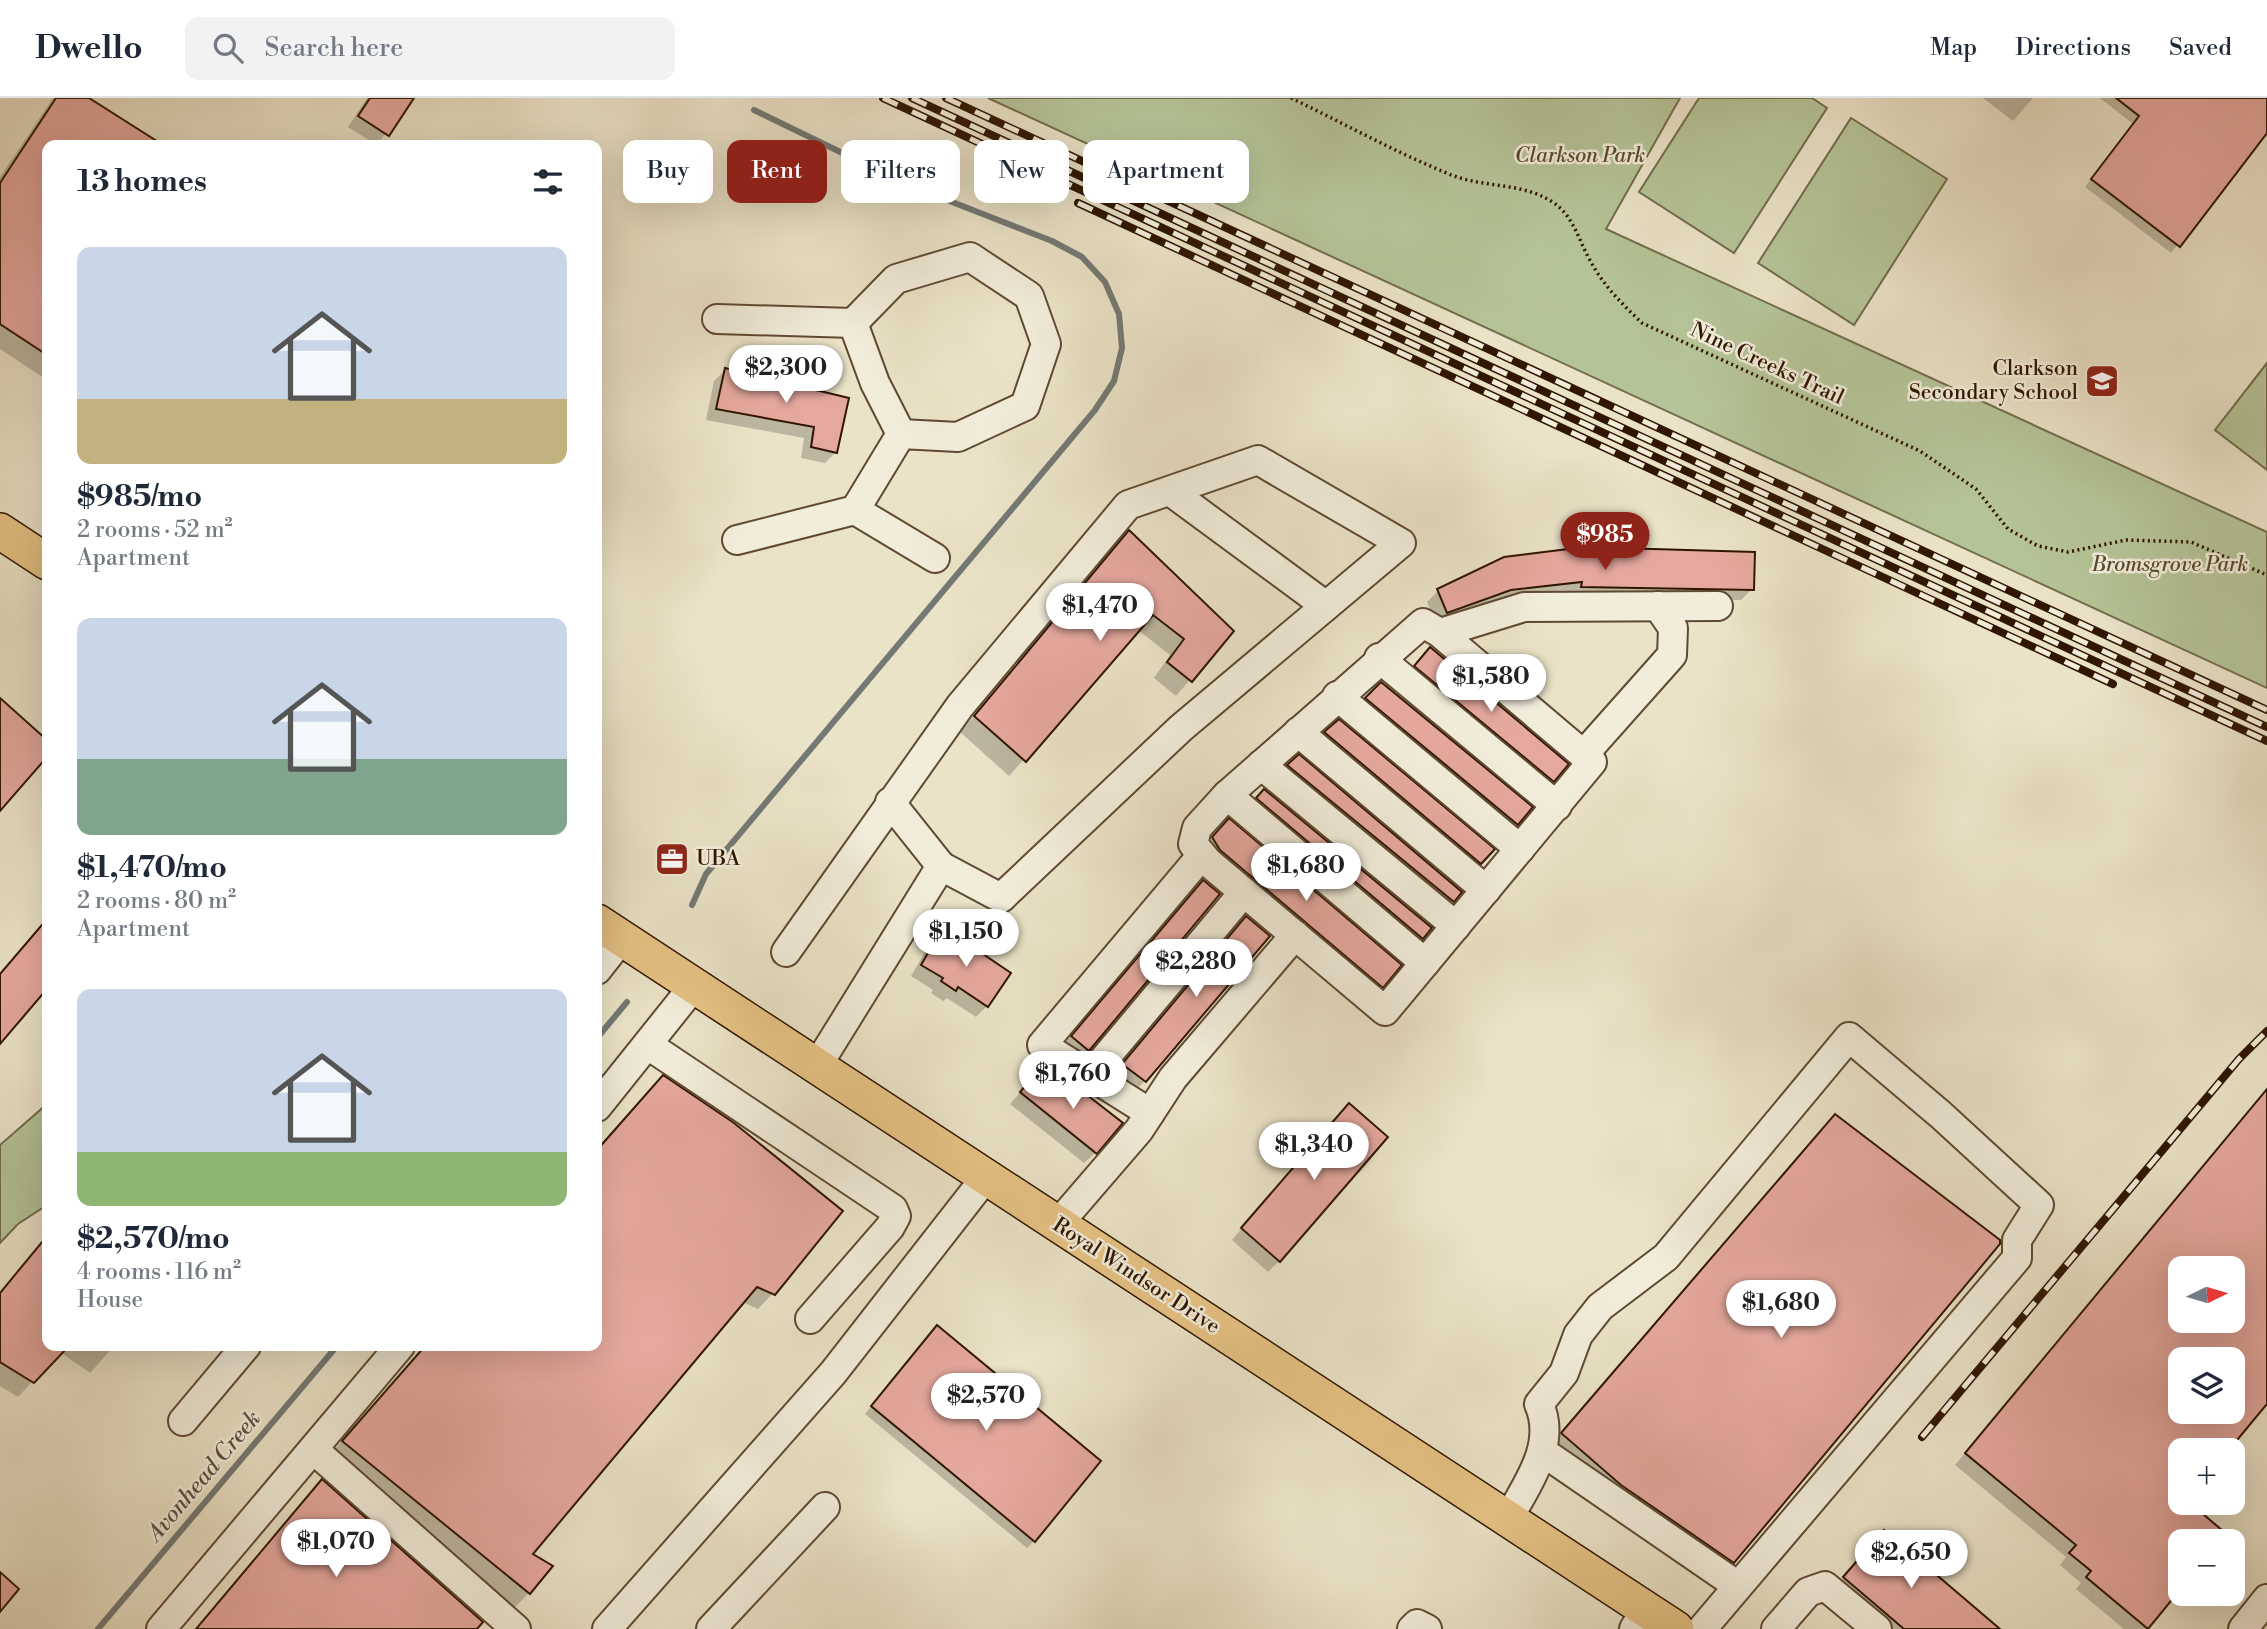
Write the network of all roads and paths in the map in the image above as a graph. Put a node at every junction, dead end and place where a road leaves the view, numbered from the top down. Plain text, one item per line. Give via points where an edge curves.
1 (1291, 98) edge
2 (717, 319) dead end
3 (853, 323) junction
4 (901, 433) junction
5 (1170, 491) junction
6 (855, 510) junction
7 (0, 531) edge
8 (737, 540) dead end
9 (935, 558) dead end
10 (42, 559) edge
11 (2267, 575) edge
12 (1326, 606) junction
13 (1658, 606) junction
14 (1718, 606) dead end
15 (1440, 633) junction
16 (1379, 658) junction
17 (1337, 696) junction
18 (1298, 732) junction
19 (1584, 754) junction
20 (1261, 765) junction
21 (1227, 795) junction
22 (890, 802) junction
23 (1556, 806) junction
24 (1520, 849) junction
25 (1202, 855) junction
26 (941, 866) junction
27 (1486, 890) junction
28 (1244, 892) junction
29 (1456, 926) junction
30 (609, 930) edge
31 (1295, 935) junction
32 (786, 952) dead end
33 (602, 953) edge
34 (1425, 963) junction
35 (693, 987) junction
36 (648, 1045) junction
37 (817, 1066) junction
38 (1090, 1076) junction
39 (602, 1101) edge
40 (1150, 1113) junction
41 (986, 1177) junction
42 (1058, 1224) junction
43 (810, 1319) dead end
44 (242, 1351) edge
45 (396, 1351) edge
46 (183, 1421) dead end
47 (314, 1450) junction
48 (1543, 1452) junction
49 (825, 1507) dead end
50 (1508, 1519) junction
51 (1738, 1586) junction
52 (2267, 1600) edge
53 (1640, 1619) edge
54 (161, 1629) edge
55 (516, 1629) edge
56 (607, 1629) edge
57 (712, 1629) edge
58 (1412, 1629) edge
59 (1427, 1629) edge
60 (1676, 1629) edge
61 (1702, 1629) edge
62 (1776, 1629) edge
63 (1877, 1629) edge
64 (2243, 1629) edge

1 - 11 path, Nine Creeks Trail via 1451,175 1522,188 1553,201 1573,222 1591,263 1642,323 1920,451 1976,489 2008,529 2038,545 2068,552 2126,540 2190,542
2 - 3 lane
3 - 4 lane via 875,383
3 - 4 lane via 896,279 970,257 1029,296 1046,344 1025,406 958,438
4 - 6 lane
5 - 12 lane
5 - 12 lane via 1258,460 1401,543
5 - 22 lane via 1128,505 960,706
6 - 8 lane
6 - 9 lane
7 - 10 main road
12 - 26 lane via 1181,728 1001,898
13 - 14 lane
13 - 15 lane via 1524,607
13 - 19 lane via 1673,628 1672,654
15 - 16 lane via 1423,622
15 - 19 lane
16 - 17 lane
16 - 23 lane
17 - 18 lane
17 - 24 lane
18 - 20 lane
18 - 27 lane
19 - 23 lane via 1592,762
20 - 21 lane
20 - 29 lane
21 - 25 lane via 1193,836
21 - 34 lane
22 - 26 lane
22 - 32 lane
23 - 24 lane
24 - 27 lane
25 - 28 lane
25 - 38 lane via 1042,1045
26 - 37 lane
27 - 29 lane
28 - 31 lane
28 - 38 lane
29 - 34 lane
30 - 33 lane
30 - 35 main road, Royal Windsor Drive
31 - 34 lane via 1385,1011
31 - 40 lane via 1173,1078
35 - 36 lane
35 - 37 main road, Royal Windsor Drive
36 - 39 lane
36 - 43 lane via 893,1209 896,1216 890,1227
37 - 41 main road, Royal Windsor Drive
38 - 40 lane
40 - 42 lane
41 - 42 main road, Royal Windsor Drive
41 - 56 lane via 833,1373
42 - 50 main road, Royal Windsor Drive
44 - 46 lane
45 - 47 lane
47 - 54 lane
47 - 55 lane
48 - 50 lane
48 - 51 lane
48 - 51 lane via 1539,1404 1564,1373 1580,1331 1613,1296 1666,1257 1849,1037 2039,1205 2017,1240 2017,1258
49 - 57 lane
50 - 53 main road, Royal Windsor Drive
51 - 61 lane
52 - 64 lane
53 - 60 main road, Royal Windsor Drive
58 - 59 lane via 1417,1624
62 - 63 lane via 1808,1592 1825,1586

